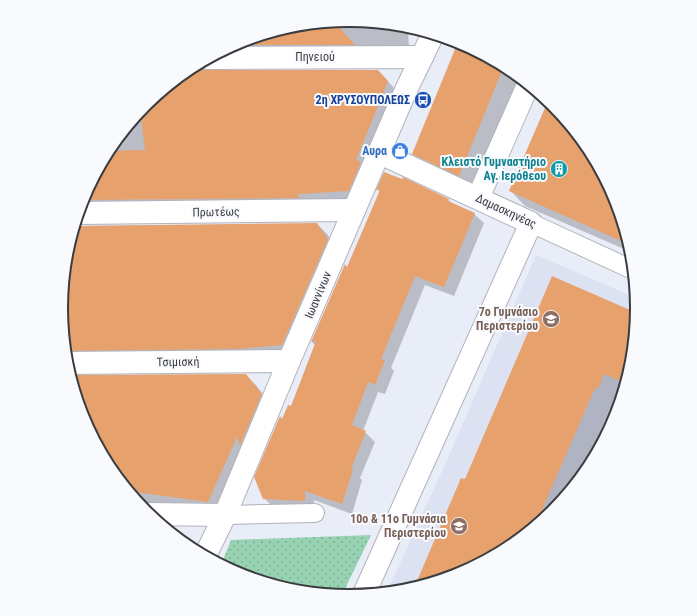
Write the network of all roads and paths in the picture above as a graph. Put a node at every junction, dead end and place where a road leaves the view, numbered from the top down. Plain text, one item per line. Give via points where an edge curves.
1 (422, 37) edge
2 (430, 40) edge
3 (422, 57) junction
4 (221, 58) edge
5 (526, 90) edge
6 (380, 153) junction
7 (478, 198) junction
8 (354, 210) junction
9 (84, 213) edge
10 (531, 223) junction
11 (626, 267) edge
12 (289, 361) junction
13 (73, 363) edge
14 (315, 513) dead end
15 (158, 514) edge
16 (225, 514) junction
17 (208, 551) edge
18 (367, 588) edge

1 - 3 street
2 - 3 street, Ιωαννίνων
3 - 4 street, Πηνειού
3 - 6 street, Ιωαννίνων
5 - 7 street
6 - 7 street, Δαμασκηνέας
6 - 8 street, Ιωαννίνων
7 - 10 street, Δαμασκηνέας
8 - 9 street, Πρωτέως
8 - 12 street, Ιωαννίνων
10 - 11 lane, Δαμασκηνέας
10 - 18 street
12 - 13 street, Τσιμισκή
12 - 16 street, Ιωαννίνων
14 - 16 lane
15 - 16 street
16 - 17 street, Ιωαννίνων

